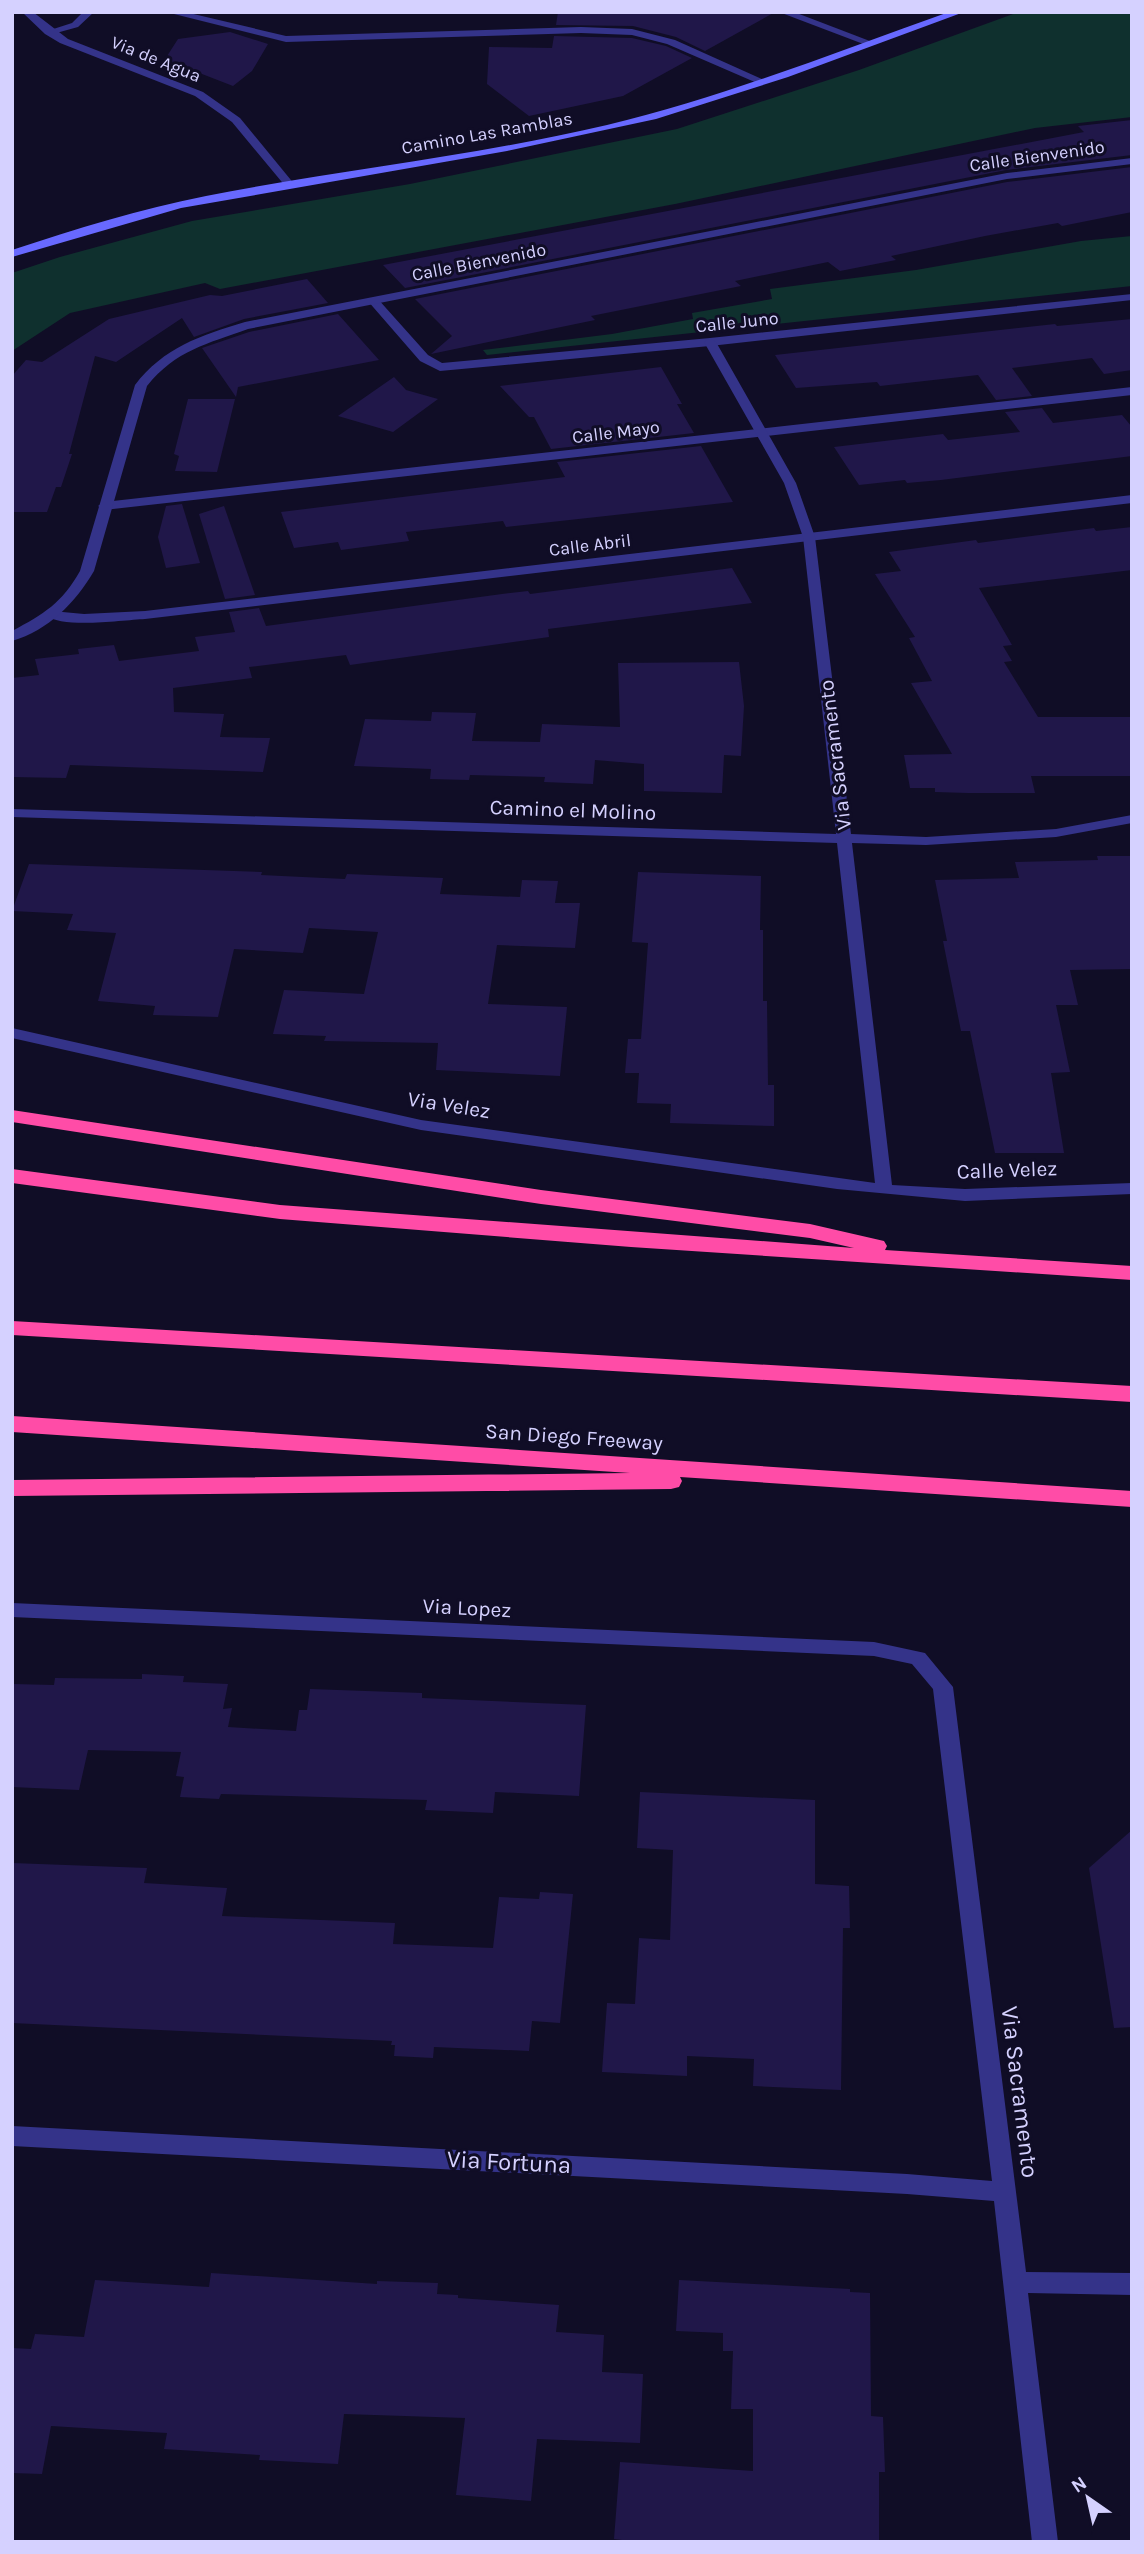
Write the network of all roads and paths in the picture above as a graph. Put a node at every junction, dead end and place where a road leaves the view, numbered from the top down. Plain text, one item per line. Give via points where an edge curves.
1 (27, 12) edge
2 (89, 12) edge
3 (171, 12) edge
4 (784, 12) edge
5 (959, 12) edge
6 (49, 32) junction
7 (870, 43) junction
8 (761, 81) junction
9 (1132, 160) edge
10 (290, 185) junction
11 (12, 254) edge
12 (1132, 297) edge
13 (373, 300) junction
14 (710, 342) junction
15 (1132, 391) edge
16 (763, 433) junction
17 (1132, 499) edge
18 (104, 506) junction
19 (809, 537) junction
20 (52, 615) junction
21 (12, 637) edge
22 (12, 813) edge
23 (1132, 819) edge
24 (845, 840) junction
25 (12, 1033) edge
26 (12, 1116) edge
27 (12, 1176) edge
28 (1132, 1188) edge
29 (884, 1190) junction
30 (944, 1261) junction
31 (1132, 1273) edge
32 (12, 1328) edge
33 (1132, 1394) edge
34 (12, 1424) edge
35 (841, 1480) junction
36 (12, 1488) edge
37 (1132, 1499) edge
38 (12, 1610) edge
39 (918, 1658) joint
40 (12, 2136) edge
41 (1005, 2192) junction
42 (1015, 2281) junction
43 (1132, 2284) edge
44 (1045, 2542) edge

1 - 6 street, Via de Agua
2 - 6 street via 75,25
3 - 8 street via 286,39 632,32 671,42
4 - 7 street
5 - 7 main road, Camino Las Ramblas
6 - 10 street, Via de Agua via 199,94 236,120
7 - 8 main road, Camino Las Ramblas
8 - 10 main road, Camino Las Ramblas via 608,128
9 - 13 street, Calle Bienvenido via 1007,176
10 - 11 main road, Camino Las Ramblas via 118,219
12 - 14 street, Calle Juno
13 - 14 street, Calle Juno via 424,358 440,367
13 - 18 street, Calle Bienvenido via 244,326 205,339 159,363 141,385
14 - 16 street, Via Sacramento
15 - 16 street, Calle Mayo
16 - 18 street, Calle Mayo
16 - 19 street, Via Sacramento via 790,483
17 - 19 street, Calle Abril
18 - 20 street, Calle Bienvenido via 88,571
19 - 20 street, Calle Abril via 145,615
19 - 24 street, Via Sacramento
20 - 21 street, Calle Bienvenido
22 - 24 street, Camino el Molino
23 - 24 street, Camino el Molino via 1012,838
24 - 29 street, Via Sacramento
25 - 29 street, Via Velez via 421,1125
26 - 30 highway via 541,1197 810,1231
27 - 30 highway via 280,1212
28 - 29 street, Calle Velez via 965,1195
30 - 31 highway
32 - 33 highway
34 - 35 highway, San Diego Freeway
35 - 36 highway
35 - 37 highway, San Diego Freeway
38 - 39 street, Via Lopez via 874,1649
39 - 41 street, Via Sacramento via 943,1687
40 - 41 street, Via Fortuna
41 - 42 street, Via Sacramento
42 - 43 street
42 - 44 street, Via Sacramento

